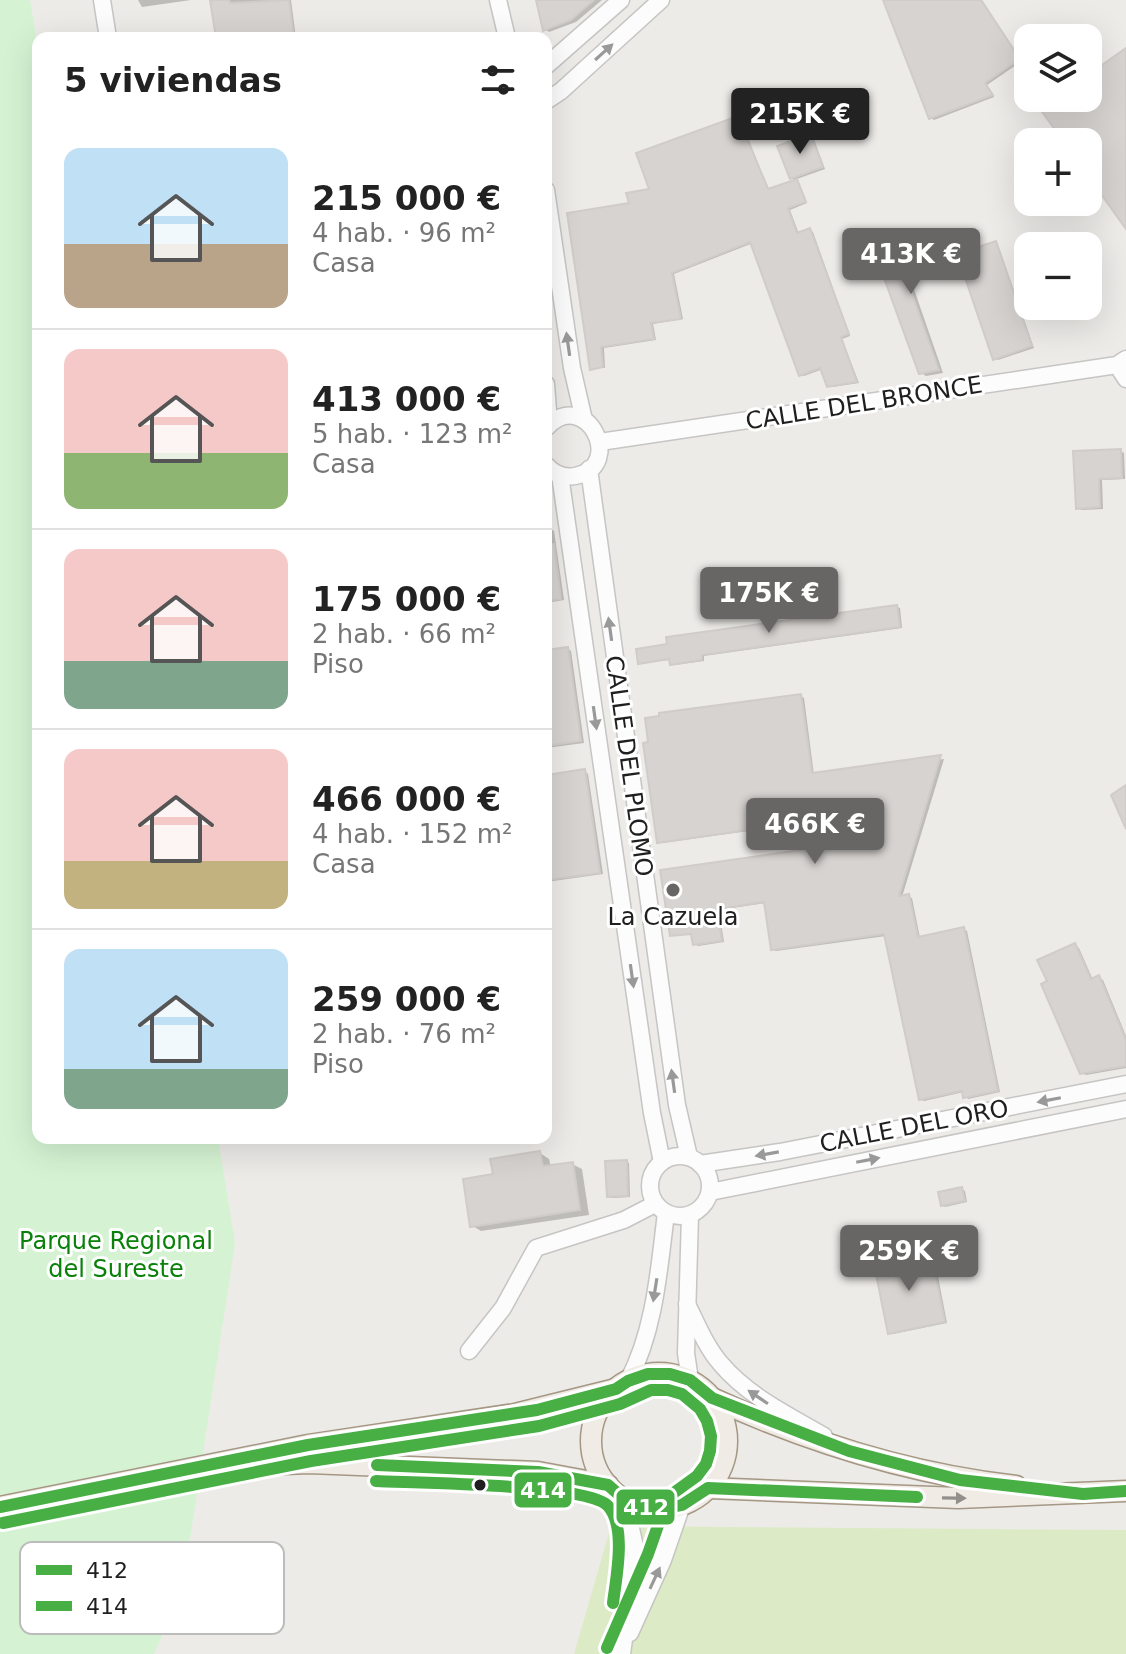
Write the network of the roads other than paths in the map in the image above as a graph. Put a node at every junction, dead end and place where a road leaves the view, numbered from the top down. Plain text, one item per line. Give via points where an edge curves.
1 (102, 0) edge
2 (498, 0) edge
3 (621, 0) edge
4 (661, 0) edge
5 (107, 32) edge
6 (506, 32) edge
7 (552, 61) edge
8 (552, 97) edge
9 (552, 231) edge
10 (1123, 368) edge
11 (584, 420) junction
12 (552, 423) edge
13 (600, 442) junction
14 (589, 469) junction
15 (553, 470) edge
16 (1126, 1084) edge
17 (1126, 1109) edge
18 (695, 1161) junction
19 (662, 1162) junction
20 (710, 1192) junction
21 (660, 1208) junction
22 (690, 1215) junction
23 (687, 1304) junction
24 (469, 1351) dead end
25 (690, 1380) junction
26 (622, 1385) junction
27 (712, 1398) junction
28 (849, 1451) junction
29 (208, 1467) junction
30 (608, 1485) junction
31 (708, 1488) junction
32 (1126, 1491) edge
33 (1083, 1494) junction
34 (625, 1500) junction
35 (682, 1505) junction
36 (0, 1507) edge
37 (622, 1651) edge

1 - 5 street
2 - 6 street
3 - 7 street
8 -> 4 street
11 -> 9 street
10 - 13 street, CALLE DEL BRONCE
11 - 12 street via 560,417
11 - 13 street
13 - 14 street
14 - 15 street via 570,477
18 -> 14 street, CALLE DEL PLOMO via 677,1105
15 -> 19 street, CALLE DEL PLOMO
16 -> 18 street, CALLE DEL ORO via 780,1152
20 -> 17 street
18 - 19 street via 679,1156
18 - 20 street via 710,1182
19 - 21 street via 652,1174 650,1189
20 - 22 street
21 - 22 street via 678,1217
21 - 24 street via 536,1248 503,1308
21 -> 26 street via 653,1305 642,1356
22 - 23 street
23 - 25 street
28 -> 23 street via 745,1388 720,1364
25 - 26 main road via 648,1374
25 - 27 main road
26 - 29 main road via 515,1414 308,1445
26 - 30 main road via 604,1402 592,1436 595,1462
27 - 28 main road
27 - 31 main road via 727,1434 723,1463
28 - 33 main road via 960,1480
29 - 30 main road via 446,1467 538,1472
29 - 36 main road
30 - 34 main road
31 -> 33 main road via 958,1498
31 - 35 main road
32 - 33 main road
34 - 35 main road via 663,1509
34 - 37 street via 636,1552
37 -> 35 street

